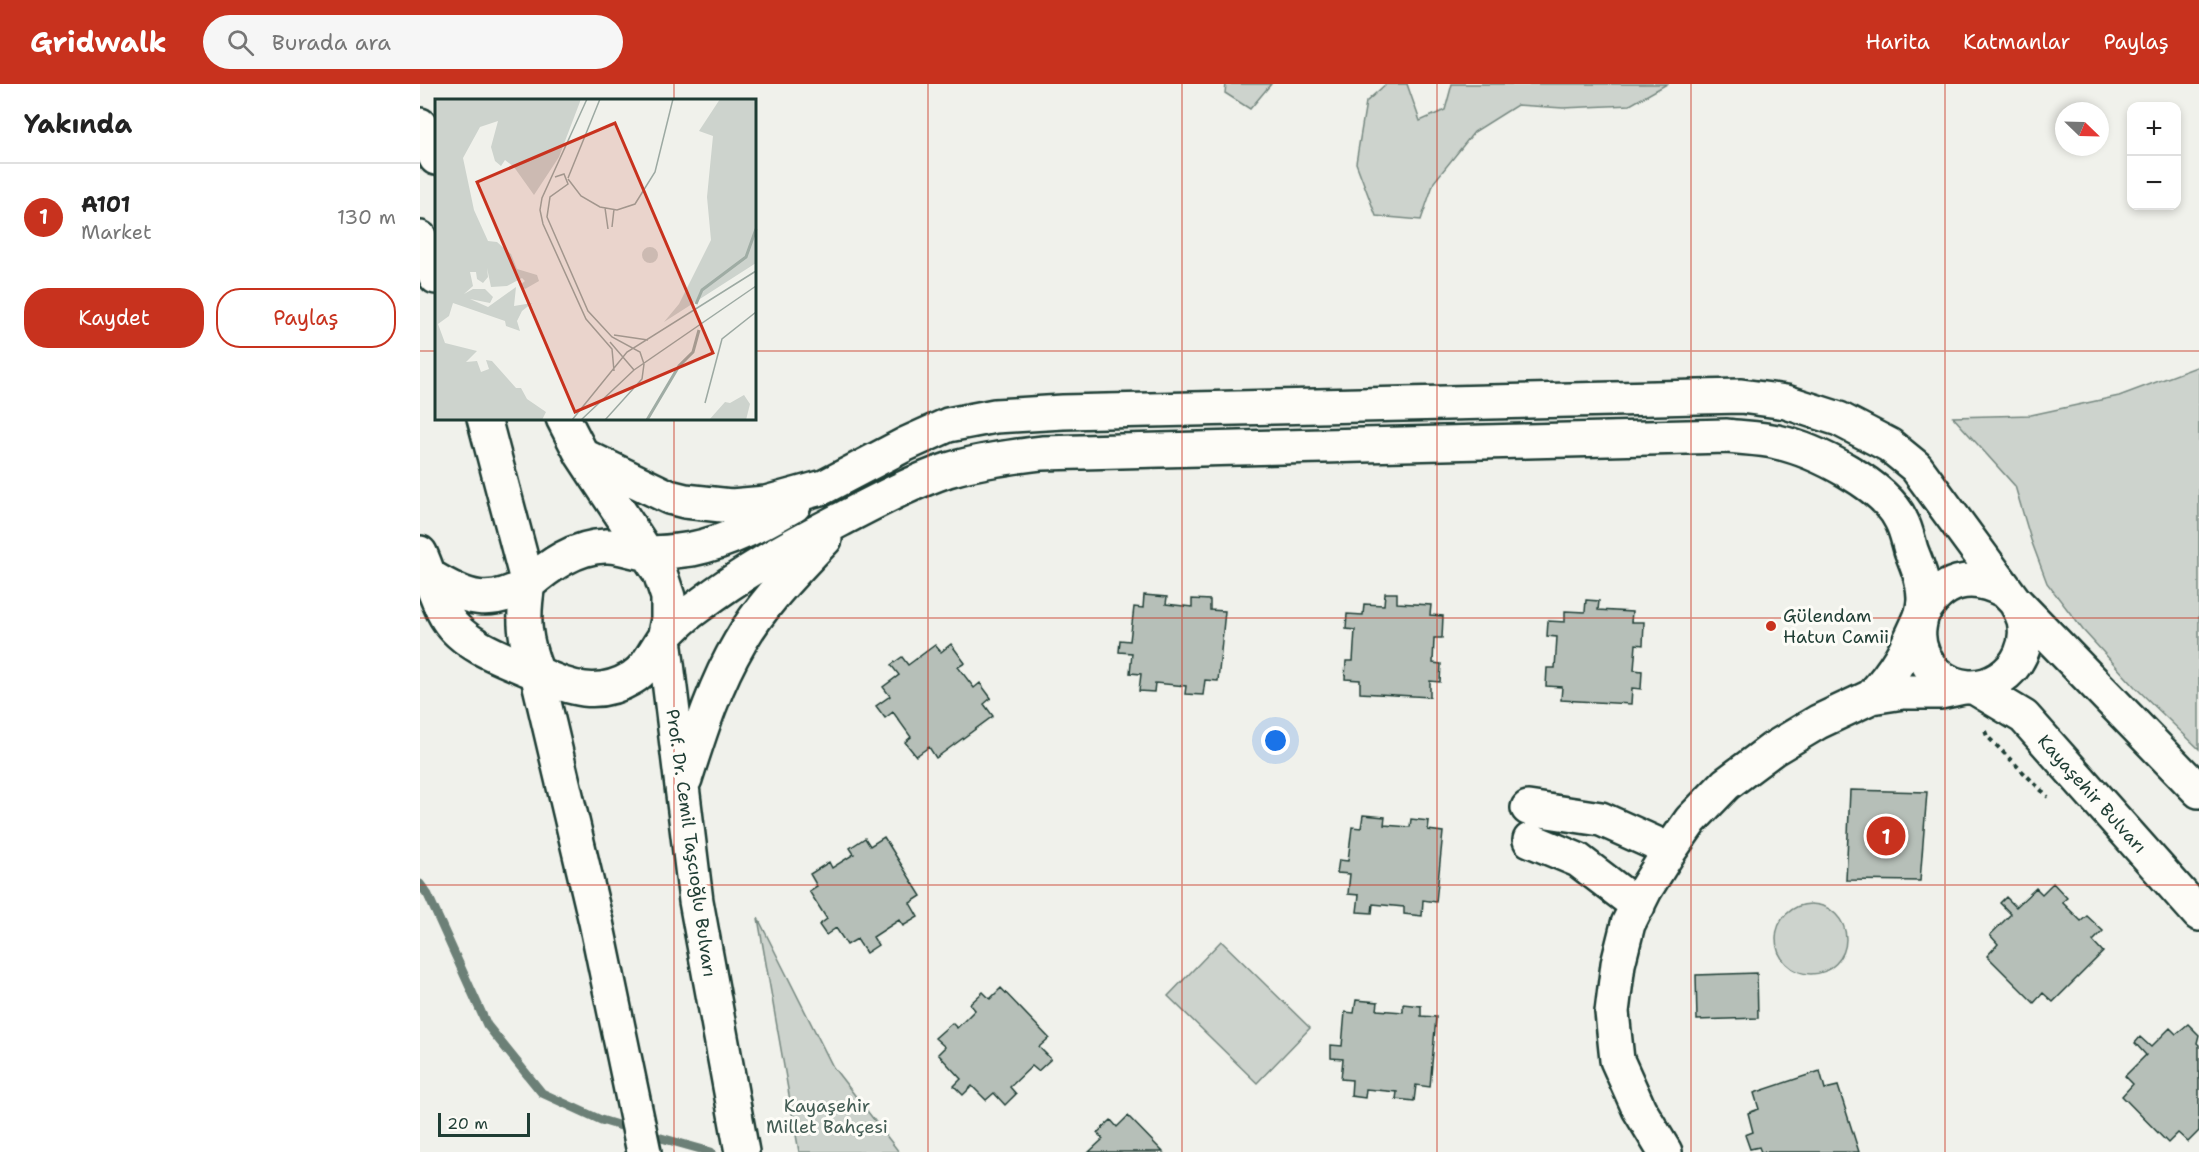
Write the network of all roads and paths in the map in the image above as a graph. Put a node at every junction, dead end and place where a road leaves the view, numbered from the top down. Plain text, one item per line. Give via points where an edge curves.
1 (420, 125) edge
2 (435, 156) edge
3 (420, 238) edge
4 (435, 275) edge
5 (485, 420) edge
6 (564, 420) edge
7 (582, 455) junction
8 (824, 487) junction
9 (845, 518) junction
10 (645, 553) junction
11 (425, 565) edge
12 (528, 584) junction
13 (2016, 603) junction
14 (1922, 615) junction
15 (664, 639) junction
16 (537, 673) junction
17 (1969, 687) junction
18 (1871, 697) junction
19 (682, 786) junction
20 (2199, 791) edge
21 (1670, 850) junction
22 (1638, 906) junction
23 (2199, 914) edge
24 (644, 1152) edge
25 (742, 1152) edge
26 (1665, 1152) edge

1 - 2 main road
3 - 4 main road
5 - 12 main road
6 - 7 main road
7 - 8 main road via 685,501 731,506 766,503
7 - 10 main road
8 - 10 main road via 748,531 694,549
8 - 13 main road via 948,425 995,416 1741,396 1786,402 1839,419 1889,445 1916,466
9 - 14 main road via 948,470 1042,453 1727,436 1777,442 1830,460 1876,490 1901,518 1922,578
9 - 15 main road via 738,577 697,606
9 - 19 main road via 779,587 740,642 718,685
10 - 12 main road via 606,546 580,551 544,570
10 - 15 main road via 660,573 668,597
11 - 12 main road via 451,589 477,598 510,595
11 - 16 main road via 454,627 475,644
12 - 16 main road via 523,624
13 - 14 main road via 1990,583 1958,582 1943,589
13 - 17 main road via 2024,618 2025,634 2016,665 1990,685
13 - 20 main road
14 - 17 main road via 1918,630 1926,661 1949,682
14 - 18 main road via 1904,656
15 - 16 main road via 651,661 632,678 609,687 585,690 560,685
15 - 19 main road, Prof. Dr. Cemil Taşcıoğlu Bulvarı
16 - 24 main road via 596,922
17 - 18 main road
17 - 23 main road, Kayaşehir Bulvarı via 2024,717
18 - 21 main road via 1818,722 1726,784 1691,820
19 - 25 main road, Prof. Dr. Cemil Taşcıoğlu Bulvarı via 696,901
21 - 22 main road
21 - 22 main road via 1600,819 1529,824
22 - 26 main road via 1628,924 1612,1012 1617,1060 1639,1109

